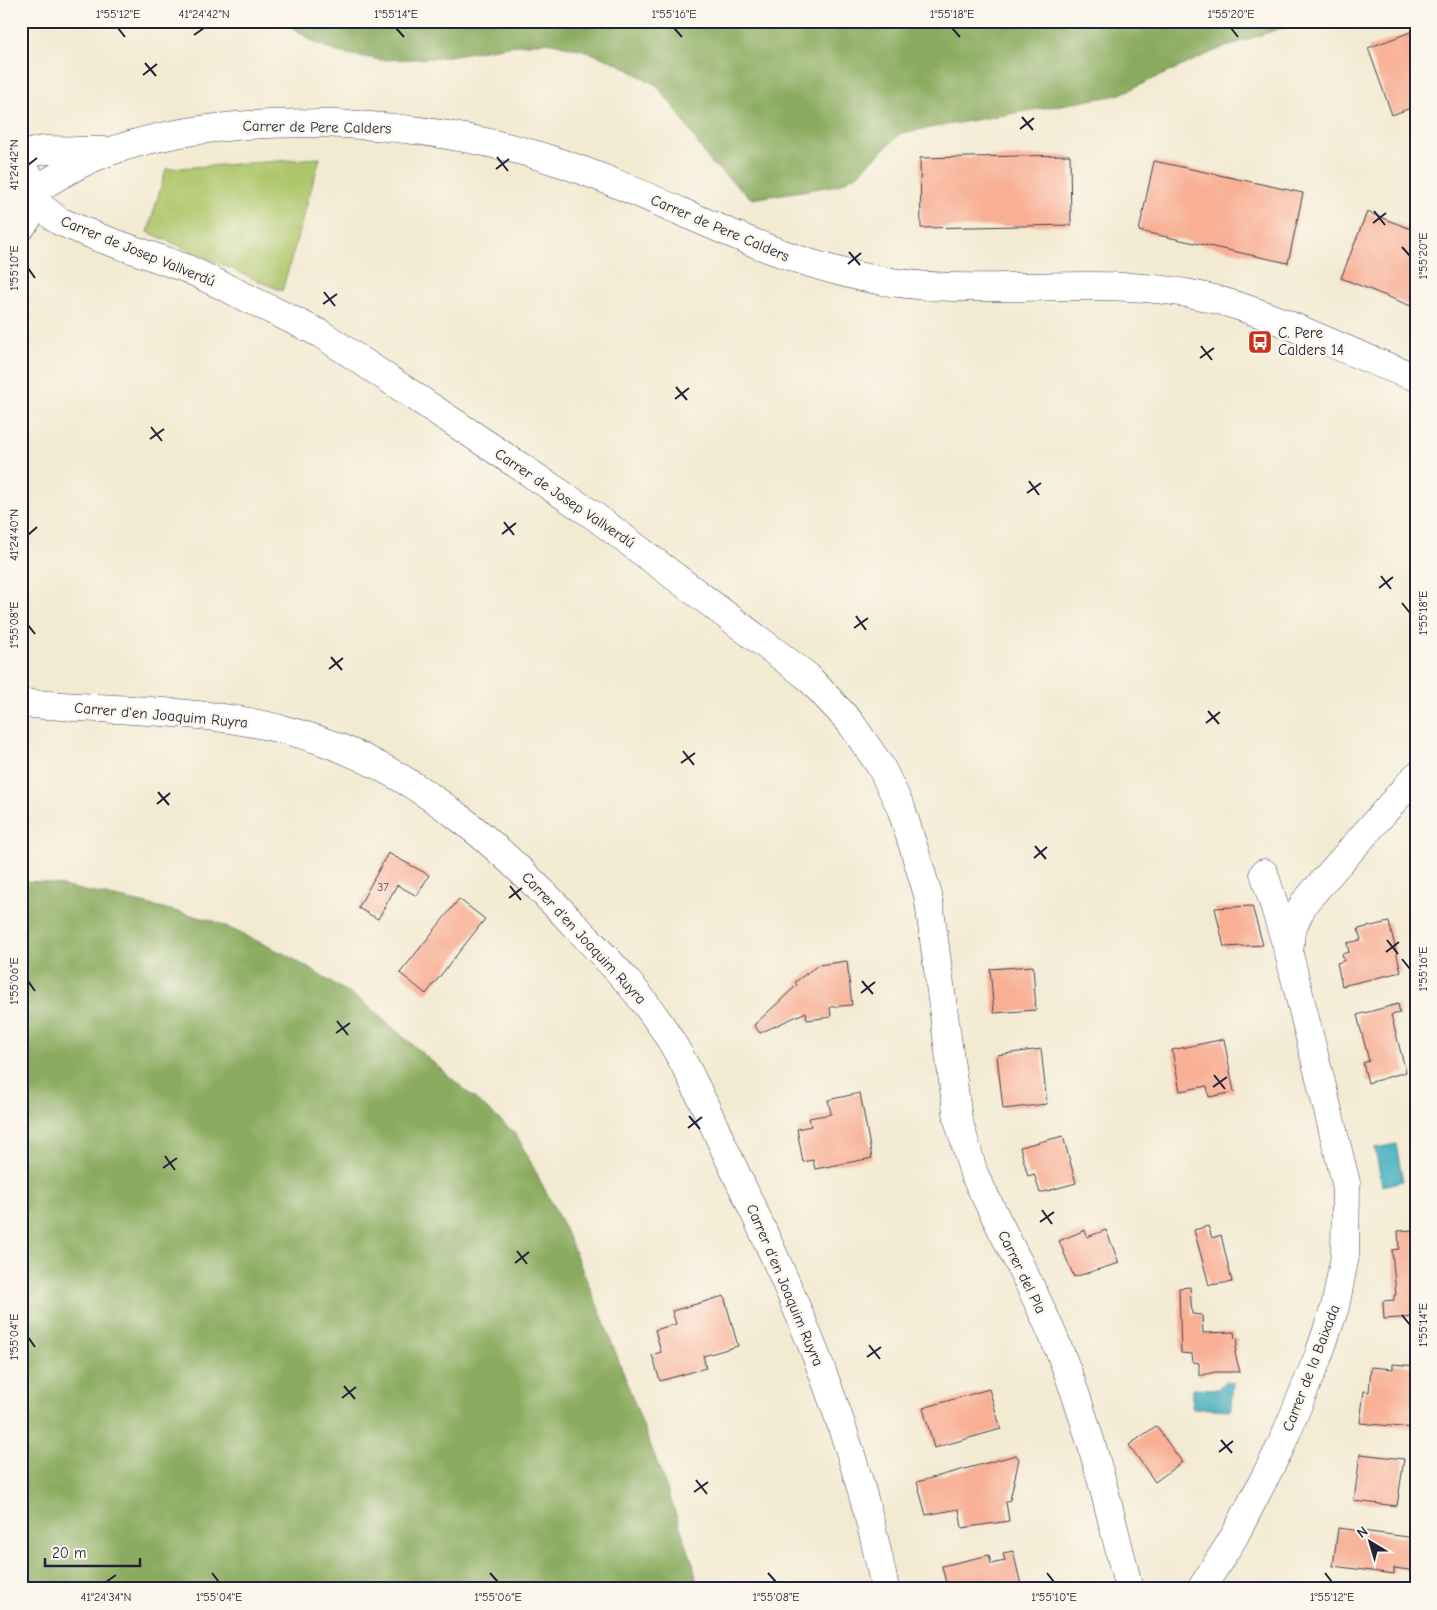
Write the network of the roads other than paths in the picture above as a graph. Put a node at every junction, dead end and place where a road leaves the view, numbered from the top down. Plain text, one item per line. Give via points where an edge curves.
1 (109, 151) junction
2 (21, 155) edge
3 (21, 166) edge
4 (34, 196) junction
5 (21, 227) edge
6 (1416, 377) edge
7 (21, 703) edge
8 (1416, 776) edge
9 (1264, 873) dead end
10 (936, 951) joint
11 (1289, 954) junction
12 (885, 1589) edge
13 (1129, 1589) edge
14 (1201, 1589) edge

1 - 2 street, Carrer de Pere Calders via 43,150
1 - 4 street, Carrer de Pere Calders
1 - 6 street, Carrer de Pere Calders via 183,133 249,124 377,125 431,132 552,159 768,250 864,278 921,286 1023,288 1090,285 1186,293 1264,314
3 - 4 street via 30,176
4 - 5 street via 32,212
4 - 10 street, Carrer de Josep Vallverdú via 59,221 188,268 321,334 593,515 807,676 850,722 880,768 900,808 928,894
7 - 12 street, Carrer d'en Joaquim Ruyra via 232,718 322,741 400,777 439,802 502,851 566,916 619,972 658,1021 683,1062 751,1204 813,1346 853,1456
8 - 11 street, Carrer de la Baixada via 1304,903 1291,931
9 - 11 street, Carrer de la Baixada
10 - 13 street, Carrer del Pla via 958,1119 966,1151 1068,1371 1093,1443
11 - 14 street, Carrer de la Baixada via 1346,1183 1345,1256 1332,1316 1280,1448 1234,1538

